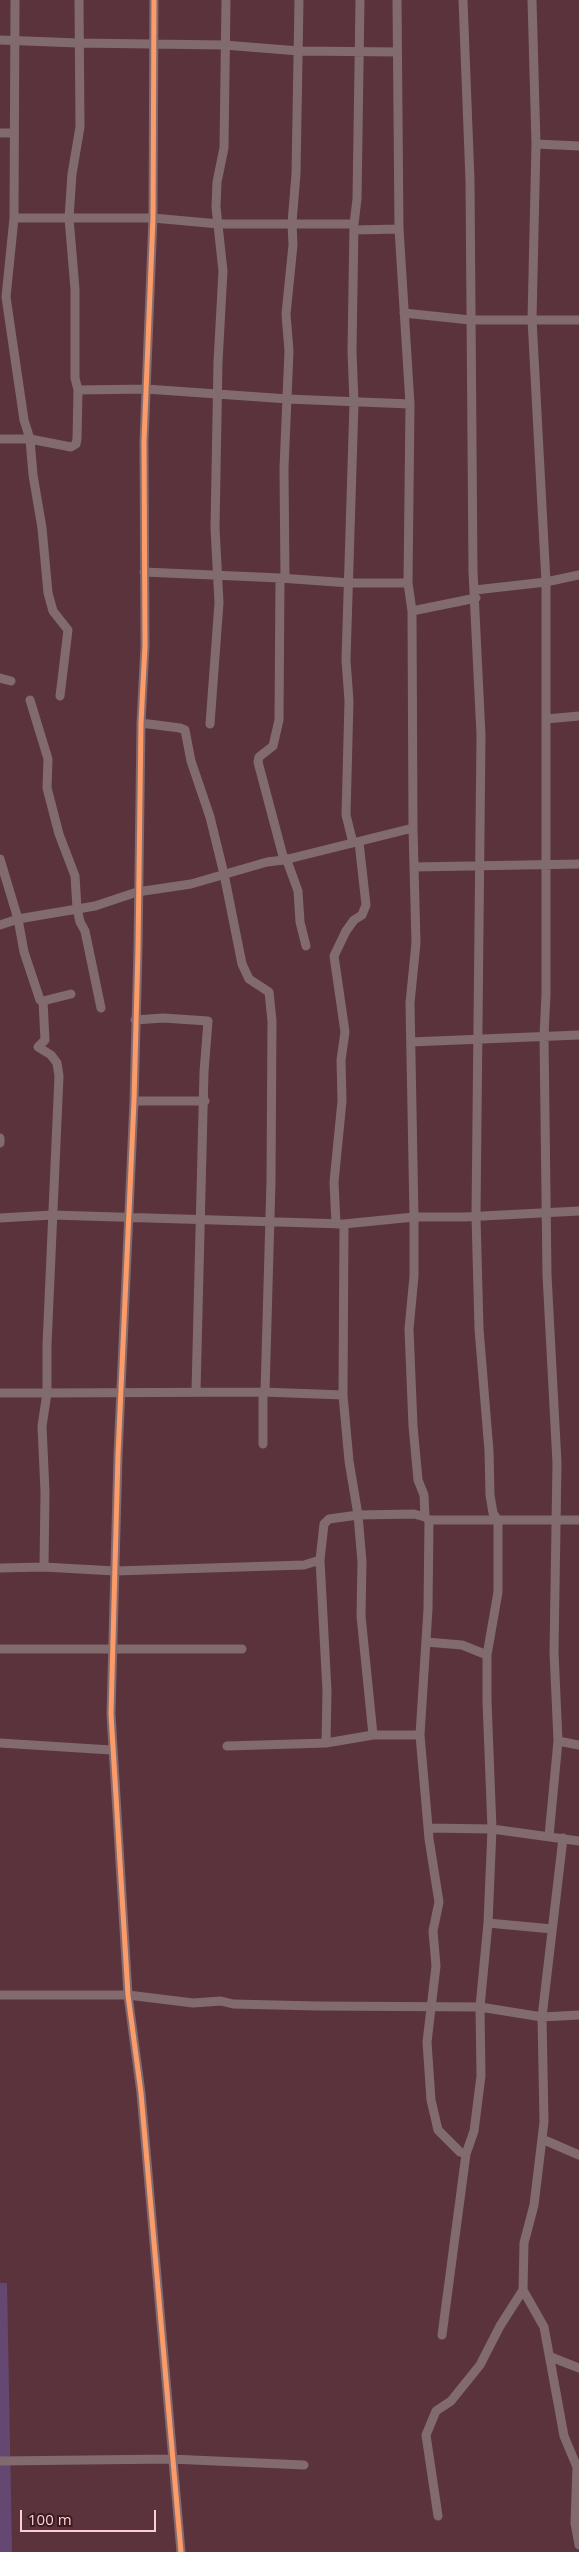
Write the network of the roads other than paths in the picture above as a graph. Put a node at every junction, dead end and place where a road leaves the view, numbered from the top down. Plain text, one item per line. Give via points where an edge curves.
1 (15, 0) edge
2 (79, 0) edge
3 (154, 0) edge
4 (226, 0) edge
5 (299, 0) edge
6 (360, 0) edge
7 (397, 0) edge
8 (463, 0) edge
9 (532, 0) edge
10 (0, 40) edge
11 (14, 40) junction
12 (78, 43) junction
13 (152, 44) junction
14 (224, 45) junction
15 (299, 51) junction
16 (358, 51) junction
17 (397, 52) junction
18 (0, 133) edge
19 (13, 133) junction
20 (536, 144) junction
21 (579, 146) edge
22 (14, 218) junction
23 (69, 218) junction
24 (153, 218) junction
25 (292, 223) junction
26 (219, 224) junction
27 (355, 227) junction
28 (399, 229) junction
29 (3, 297) edge
30 (404, 313) junction
31 (532, 319) junction
32 (470, 320) junction
33 (579, 320) edge
34 (146, 389) junction
35 (78, 390) junction
36 (218, 393) junction
37 (288, 399) junction
38 (354, 403) junction
39 (410, 404) junction
40 (0, 439) edge
41 (30, 439) junction
42 (144, 572) junction
43 (579, 574) edge
44 (217, 575) junction
45 (282, 578) junction
46 (546, 582) junction
47 (350, 583) junction
48 (408, 583) junction
49 (475, 594) junction
50 (412, 611) junction
51 (0, 678) edge
52 (11, 680) dead end
53 (60, 696) dead end
54 (30, 700) dead end
55 (579, 716) edge
56 (546, 719) junction
57 (141, 724) junction
58 (210, 724) dead end
59 (413, 828) junction
60 (356, 842) junction
61 (0, 859) edge
62 (285, 859) junction
63 (545, 864) junction
64 (579, 864) edge
65 (414, 867) junction
66 (478, 867) junction
67 (224, 874) junction
68 (137, 892) junction
69 (77, 908) junction
70 (18, 919) junction
71 (0, 925) edge
72 (306, 946) dead end
73 (71, 994) dead end
74 (44, 1001) junction
75 (101, 1008) dead end
76 (135, 1020) junction
77 (544, 1036) junction
78 (579, 1036) edge
79 (478, 1038) junction
80 (411, 1042) junction
81 (134, 1100) junction
82 (205, 1101) junction
83 (0, 1138) edge
84 (0, 1143) edge
85 (579, 1212) edge
86 (546, 1213) junction
87 (2, 1215) edge
88 (52, 1215) junction
89 (476, 1216) junction
90 (128, 1218) junction
91 (414, 1218) junction
92 (199, 1221) junction
93 (270, 1221) junction
94 (340, 1224) junction
95 (196, 1391) junction
96 (264, 1392) junction
97 (0, 1393) edge
98 (47, 1393) junction
99 (121, 1394) junction
100 (343, 1395) junction
101 (263, 1444) dead end
102 (358, 1515) junction
103 (427, 1518) junction
104 (557, 1520) junction
105 (579, 1520) edge
106 (498, 1521) junction
107 (320, 1560) junction
108 (44, 1567) junction
109 (0, 1568) edge
110 (115, 1571) junction
111 (426, 1642) junction
112 (0, 1649) edge
113 (242, 1649) dead end
114 (112, 1650) junction
115 (487, 1655) junction
116 (373, 1735) junction
117 (420, 1735) junction
118 (558, 1741) junction
119 (0, 1743) edge
120 (326, 1743) junction
121 (579, 1745) edge
122 (227, 1746) dead end
123 (112, 1750) junction
124 (428, 1828) junction
125 (492, 1829) junction
126 (549, 1836) junction
127 (563, 1838) junction
128 (579, 1841) edge
129 (488, 1923) junction
130 (552, 1929) junction
131 (0, 1994) edge
132 (128, 1996) junction
133 (432, 2006) junction
134 (480, 2007) junction
135 (579, 2015) edge
136 (542, 2017) junction
137 (542, 2139) junction
138 (466, 2154) junction
139 (579, 2155) edge
140 (523, 2290) junction
141 (442, 2335) dead end
142 (551, 2357) junction
143 (579, 2368) edge
144 (171, 2459) junction
145 (0, 2461) edge
146 (304, 2465) dead end
147 (438, 2516) dead end
148 (579, 2545) edge
149 (180, 2552) edge

1 - 11 street
2 - 12 street
3 - 13 street
4 - 14 street
5 - 15 street
6 - 16 street
7 - 17 street
8 - 32 street via 470,180
9 - 20 street
10 - 11 street
11 - 12 street
11 - 19 street
12 - 13 street
12 - 23 street via 80,127
13 - 14 street
13 - 24 street
14 - 15 street
14 - 26 street via 224,148 216,207
15 - 16 street
15 - 25 street
16 - 17 street
16 - 27 street
17 - 28 street
18 - 19 street
19 - 22 street
20 - 21 street
20 - 31 street
22 - 23 street
22 - 29 street
23 - 24 street
23 - 35 street
24 - 26 street
24 - 34 street
25 - 26 street
25 - 27 street
25 - 37 street via 286,314 289,333
26 - 36 street via 224,271
27 - 28 street
27 - 38 street
28 - 30 street
29 - 41 street
30 - 32 street
30 - 39 street
31 - 32 street
31 - 33 street
31 - 46 street
32 - 49 street
34 - 35 street
34 - 36 street
34 - 42 street
35 - 41 street via 74,446
36 - 37 street
36 - 44 street
37 - 38 street
37 - 45 street
38 - 39 street
38 - 47 street
39 - 48 street
40 - 41 street
41 - 53 street via 48,593 53,611 68,630
42 - 44 street
42 - 57 street
43 - 46 street
44 - 45 street
44 - 58 street via 219,603
45 - 47 street
45 - 62 street via 279,720 274,746 259,757 258,762
46 - 49 street
46 - 56 street
47 - 48 street
47 - 60 street via 346,660 349,701 346,815
48 - 50 street
49 - 50 street
49 - 66 street via 481,735
50 - 59 street
51 - 52 street
54 - 69 street via 48,759 47,788 59,834 75,876
55 - 56 street
56 - 63 street
57 - 67 street via 185,730
57 - 68 street
59 - 60 street
59 - 65 street
60 - 62 street
60 - 94 street via 366,906 346,931 334,956 345,1032 334,1182
61 - 70 street
62 - 67 street
62 - 72 street via 298,891
63 - 64 street
63 - 66 street
63 - 77 street
65 - 66 street
65 - 80 street via 416,943 410,1003
66 - 79 street
67 - 68 street via 191,884
67 - 93 street via 242,964 249,979 269,992 272,1006
68 - 69 street via 95,906
68 - 76 street
69 - 70 street
69 - 75 street
70 - 71 street
70 - 74 street via 24,952 40,1000
73 - 74 street
74 - 88 street via 45,1040 38,1046 57,1063 59,1076
76 - 81 street
76 - 82 street via 172,1018 208,1021
77 - 78 street
77 - 79 street
77 - 86 street
79 - 80 street
79 - 89 street
80 - 91 street
81 - 82 street
81 - 90 street
82 - 92 street
83 - 84 street
85 - 86 street
86 - 89 street
86 - 104 street
87 - 88 street
88 - 90 street
88 - 98 street
89 - 91 street
89 - 106 street via 479,1329 490,1495
90 - 92 street
90 - 99 street
91 - 94 street
91 - 103 street via 414,1276 409,1329 410,1397 418,1480
92 - 93 street
92 - 95 street
93 - 94 street
93 - 96 street
94 - 100 street
95 - 96 street
95 - 99 street
96 - 100 street
96 - 101 street
97 - 98 street
98 - 99 street
98 - 108 street via 42,1426
99 - 110 street
100 - 102 street
102 - 103 street via 414,1514
102 - 107 street via 329,1519 324,1524
102 - 116 street via 362,1562 361,1616
103 - 106 street
103 - 111 street
104 - 105 street
104 - 106 street
104 - 118 street via 554,1652
106 - 115 street via 498,1592
107 - 110 street via 286,1566
107 - 120 street via 327,1691
108 - 109 street
108 - 110 street
110 - 114 street
111 - 115 street via 462,1645
111 - 117 street
112 - 114 street
113 - 114 street
114 - 123 street
115 - 125 street
116 - 117 street
116 - 120 street
117 - 124 street
118 - 121 street
118 - 126 street
119 - 123 street
120 - 122 street
123 - 132 street
124 - 125 street
124 - 133 street via 439,1902 433,1931 436,1966
125 - 126 street
125 - 129 street
126 - 127 street
127 - 128 street
127 - 130 street
129 - 130 street
129 - 134 street
130 - 136 street
131 - 132 street
132 - 133 street via 157,2001 170,1998 192,2003
132 - 144 street via 141,2093
133 - 134 street
133 - 138 street via 427,2042 431,2100 438,2130
134 - 136 street
134 - 138 street via 481,2076 474,2131
135 - 136 street
136 - 137 street via 545,2084
137 - 139 street
137 - 140 street via 534,2205 524,2243
138 - 141 street
140 - 142 street via 544,2327
140 - 147 street via 480,2365 452,2401 436,2411 432,2419 426,2436
142 - 143 street
142 - 148 street via 564,2436 577,2467 575,2523
144 - 145 street
144 - 146 street
144 - 149 street

